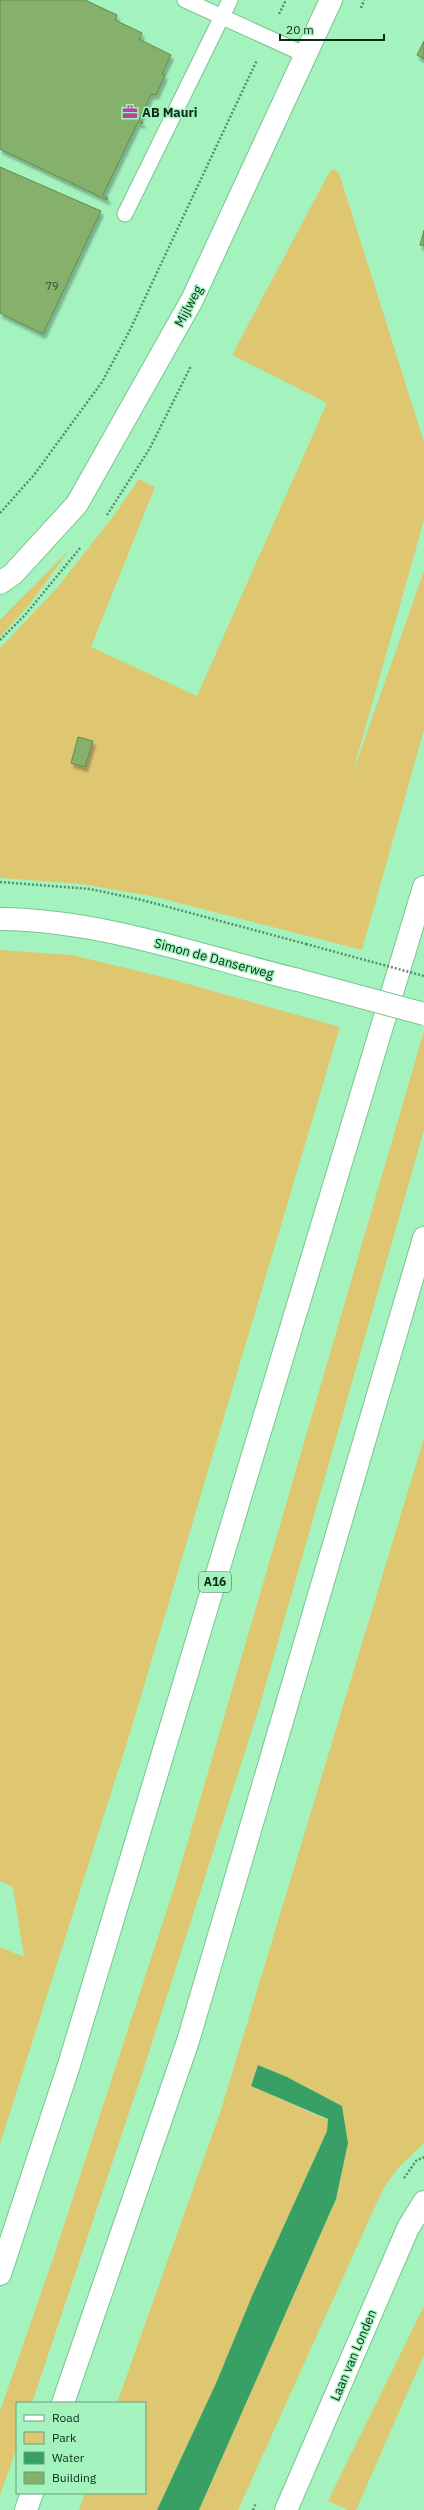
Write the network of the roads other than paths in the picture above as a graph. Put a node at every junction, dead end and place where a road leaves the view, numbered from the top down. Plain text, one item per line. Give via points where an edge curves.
1 (186, 0) edge
2 (230, 0) edge
3 (331, 0) edge
4 (222, 17) junction
5 (306, 55) junction
6 (125, 214) dead end
7 (0, 583) edge
8 (424, 887) edge
9 (0, 919) edge
10 (424, 1014) edge
11 (424, 1238) edge
12 (424, 2202) edge
13 (0, 2274) edge
14 (63, 2402) edge
15 (32, 2494) edge
16 (26, 2510) edge
17 (286, 2510) edge

1 - 4 lane
2 - 4 lane
3 - 5 main road, Mijlweg
4 - 5 lane
4 - 6 lane
5 - 7 main road, Mijlweg via 192,300 78,504 13,574
8 - 13 main road, A16 via 69,2065
9 - 10 main road, Simon de Danserweg, bridge via 37,919 172,946
11 - 14 main road via 188,2041
12 - 17 main road, Laan van Londen via 408,2228
15 - 16 main road

